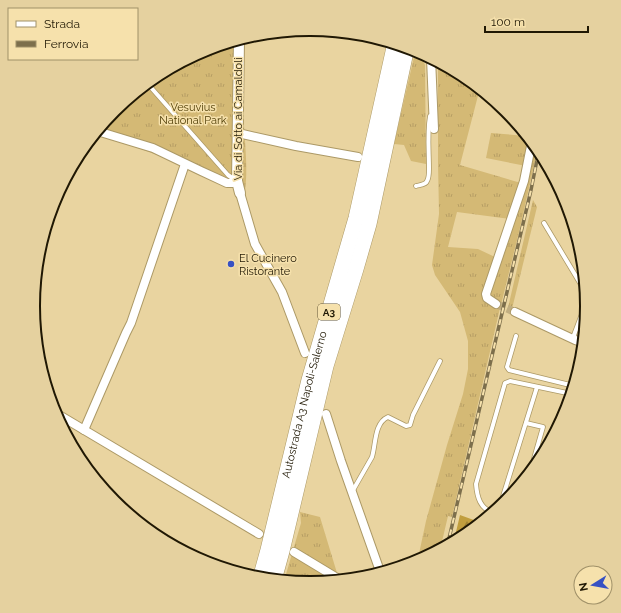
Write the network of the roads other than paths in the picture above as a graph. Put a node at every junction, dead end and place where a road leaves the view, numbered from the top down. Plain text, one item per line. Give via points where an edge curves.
1 (238, 46) edge
2 (393, 49) edge
3 (406, 54) edge
4 (431, 65) edge
5 (151, 88) edge
6 (433, 102) junction
7 (434, 129) dead end
8 (103, 133) edge
9 (238, 133) junction
10 (530, 149) edge
11 (358, 157) dead end
12 (185, 164) junction
13 (237, 181) junction
14 (416, 186) dead end
15 (240, 193) joint
16 (544, 223) dead end
17 (580, 282) edge
18 (496, 304) tunnel mouth
19 (516, 312) tunnel mouth
20 (580, 318) edge
21 (516, 336) dead end
22 (575, 340) junction
23 (579, 341) edge
24 (305, 353) dead end
25 (440, 361) dead end
26 (570, 385) edge
27 (537, 387) junction
28 (567, 393) edge
29 (326, 414) dead end
30 (65, 418) edge
31 (526, 423) junction
32 (84, 430) junction
33 (534, 458) edge
34 (352, 492) junction
35 (503, 497) edge
36 (488, 511) edge
37 (259, 534) dead end
38 (294, 552) dead end
39 (379, 568) edge
40 (262, 573) edge
41 (275, 575) edge
42 (333, 576) edge

1 - 9 street, Via di Sotto ai Camaldoli
2 - 40 highway, Autostrada A3 Napoli-Salerno / A3 via 356,218 309,380
3 - 41 highway, Autostrada A3 Napoli-Salerno / A3 via 369,224 326,366
4 - 6 street
5 - 13 lane via 228,176
6 - 7 street
6 - 14 lane via 429,124 427,182
8 - 12 street via 153,148
9 - 11 street
9 - 13 street, Via di Sotto ai Camaldoli
10 - 18 street via 524,181 486,294 487,298
12 - 13 street via 227,183
12 - 32 street via 131,323
13 - 15 street, Via di Sotto ai Camaldoli
15 - 24 street, Via di Sotto ai Camaldoli via 255,244 282,292
16 - 17 lane
19 - 22 street
20 - 22 lane via 574,335
21 - 26 lane via 507,367 509,370
22 - 23 street
25 - 34 lane via 410,425 406,426 388,417 378,427 372,457
27 - 28 lane
27 - 31 lane
27 - 36 lane via 510,381 505,383 476,484 481,505
29 - 34 street
30 - 32 street
31 - 33 lane via 543,427
31 - 35 lane
32 - 37 street
34 - 39 street
38 - 42 street

